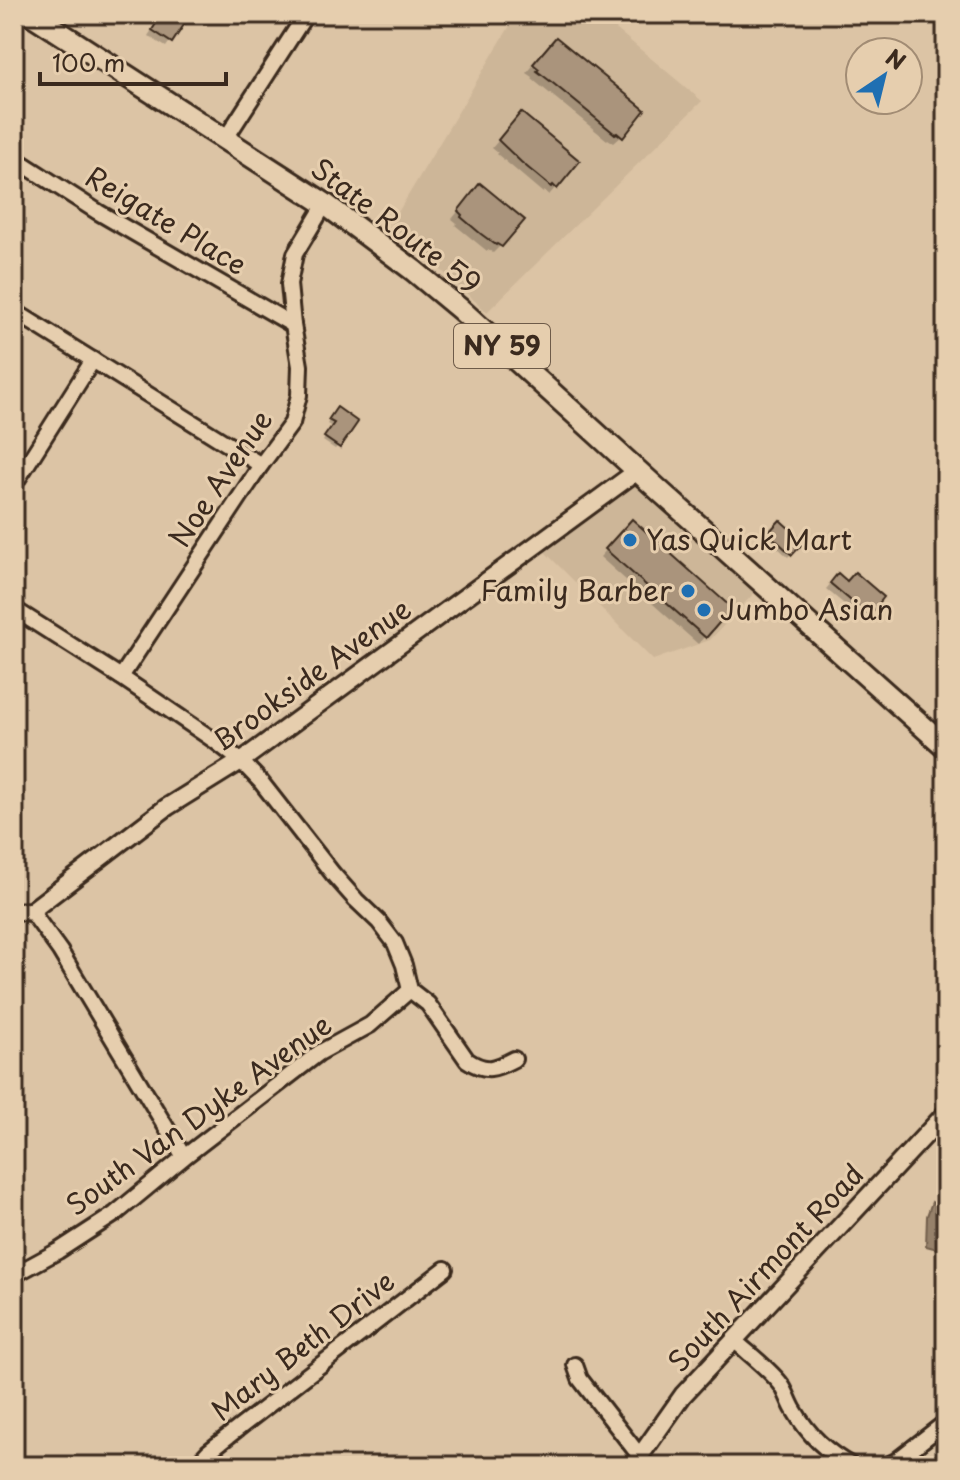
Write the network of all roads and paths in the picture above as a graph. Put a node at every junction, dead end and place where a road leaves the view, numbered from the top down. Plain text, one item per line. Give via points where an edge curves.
1 (31, 14) edge
2 (306, 14) edge
3 (226, 138) junction
4 (14, 158) edge
5 (325, 204) junction
6 (14, 311) edge
7 (293, 325) junction
8 (93, 360) junction
9 (261, 465) junction
10 (637, 471) junction
11 (14, 485) edge
12 (14, 609) edge
13 (121, 677) junction
14 (946, 747) edge
15 (241, 761) junction
16 (23, 912) edge
17 (410, 990) junction
18 (514, 1059) dead end
19 (946, 1113) edge
20 (184, 1157) junction
21 (445, 1269) dead end
22 (14, 1275) edge
23 (734, 1340) junction
24 (575, 1365) dead end
25 (946, 1422) edge
26 (636, 1460) edge
27 (195, 1466) edge
28 (852, 1466) edge
29 (886, 1466) edge

1 - 3 main road, State Route 59 / NY 59
2 - 3 street
3 - 5 main road, State Route 59 / NY 59
4 - 7 street, Reigate Place
5 - 7 street, Noe Avenue via 295,254 289,284
5 - 10 main road, State Route 59 / NY 59 via 460,309
6 - 8 street
7 - 9 street, Noe Avenue via 299,395 292,423
8 - 9 street
8 - 11 street
9 - 13 street, Noe Avenue
10 - 14 main road, State Route 59 / NY 59
10 - 15 street, Brookside Avenue
12 - 13 street
13 - 15 street
15 - 16 street, Brookside Avenue via 167,807
15 - 17 street via 395,943
16 - 20 street via 60,951
17 - 18 street via 428,1004 474,1065 489,1070
17 - 20 street, South Van Dyke Avenue via 370,1025 319,1053
19 - 23 street, South Airmont Road
20 - 22 street, South Van Dyke Avenue via 115,1214
21 - 27 street, Mary Beth Drive
23 - 26 street, South Airmont Road via 683,1395
23 - 28 street via 781,1384 818,1443
24 - 26 street
25 - 29 street

